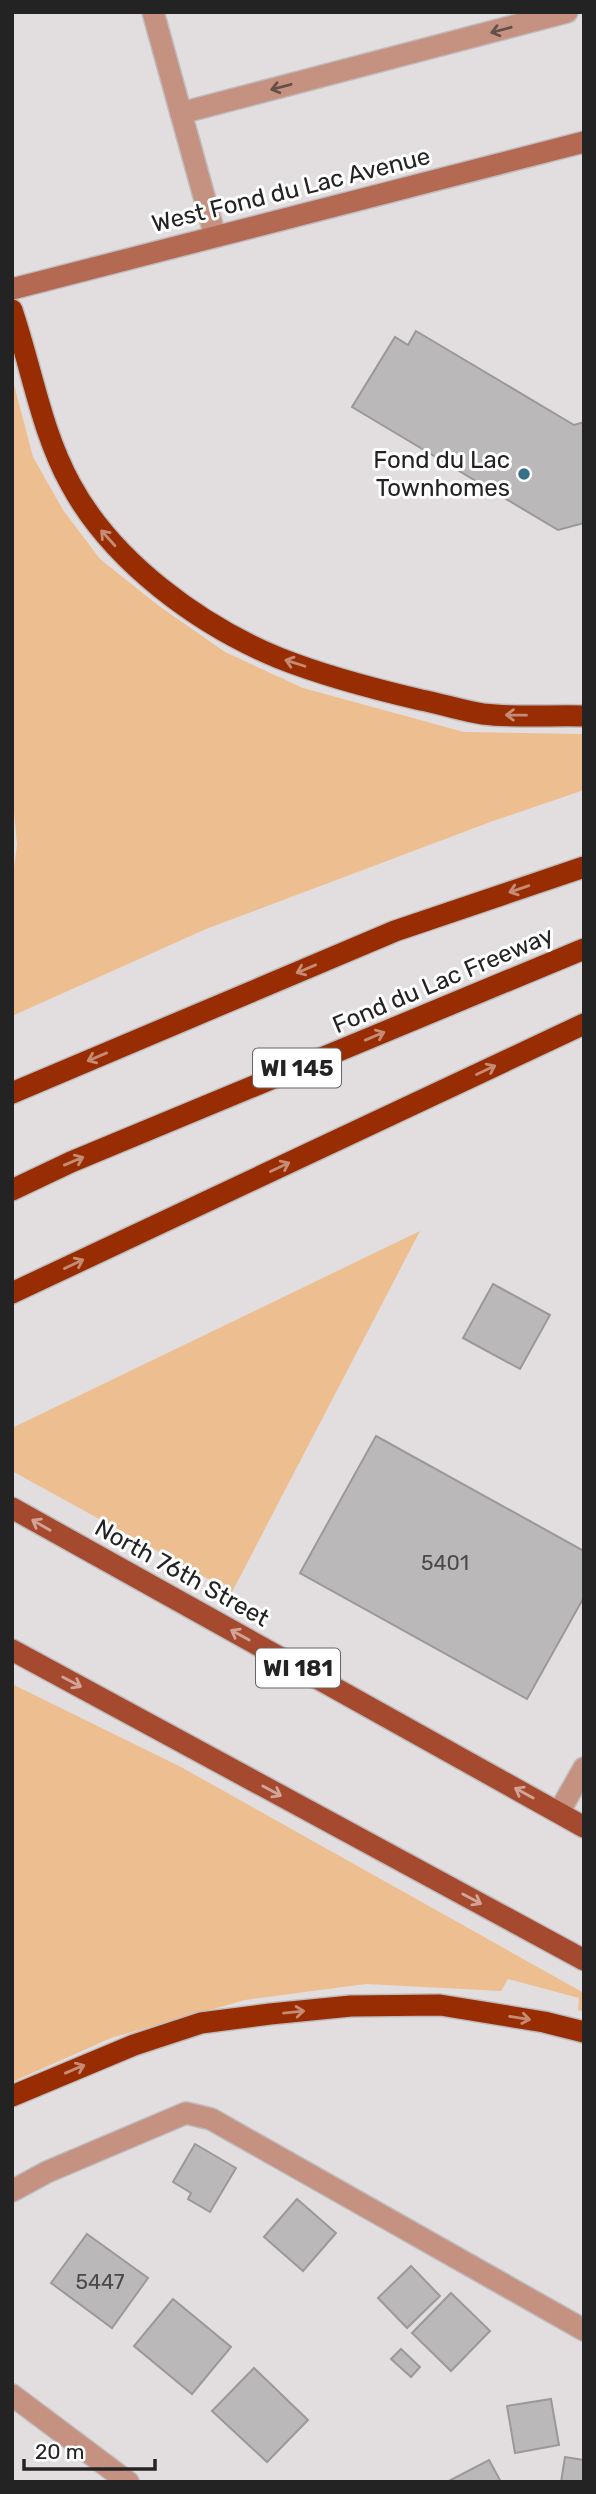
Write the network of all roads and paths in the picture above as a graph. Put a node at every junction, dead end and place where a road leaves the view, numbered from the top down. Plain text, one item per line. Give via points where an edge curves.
1 (153, 12) edge
2 (567, 12) edge
3 (181, 113) junction
4 (584, 142) edge
5 (215, 236) junction
6 (12, 289) edge
7 (12, 310) edge
8 (584, 716) edge
9 (584, 867) edge
10 (584, 950) edge
11 (584, 1024) edge
12 (12, 1093) edge
13 (12, 1190) edge
14 (12, 1293) edge
15 (12, 1508) edge
16 (12, 1650) edge
17 (584, 1768) edge
18 (559, 1812) junction
19 (584, 1826) edge
20 (584, 1960) edge
21 (584, 2032) edge
22 (12, 2096) edge
23 (12, 2191) edge
24 (584, 2330) edge
25 (12, 2395) edge
26 (128, 2482) edge

1 - 3 street
2 -> 3 street
3 - 5 street
4 - 5 street, West Fond du Lac Avenue
5 - 6 street, West Fond du Lac Avenue
8 -> 7 highway via 484,714 383,691 271,654 169,593 109,539 72,487 40,409
9 -> 12 highway via 395,931
13 -> 10 highway, Fond du Lac Freeway / WI 145
14 -> 11 highway
18 -> 15 main road, North 76th Street / WI 181
16 -> 20 main road
17 - 18 street
18 - 19 main road, North 76th Street / WI 181
22 -> 21 highway via 134,2045 201,2023 284,2013 352,2006 440,2005
23 - 24 street via 186,2113 211,2119
25 - 26 street

